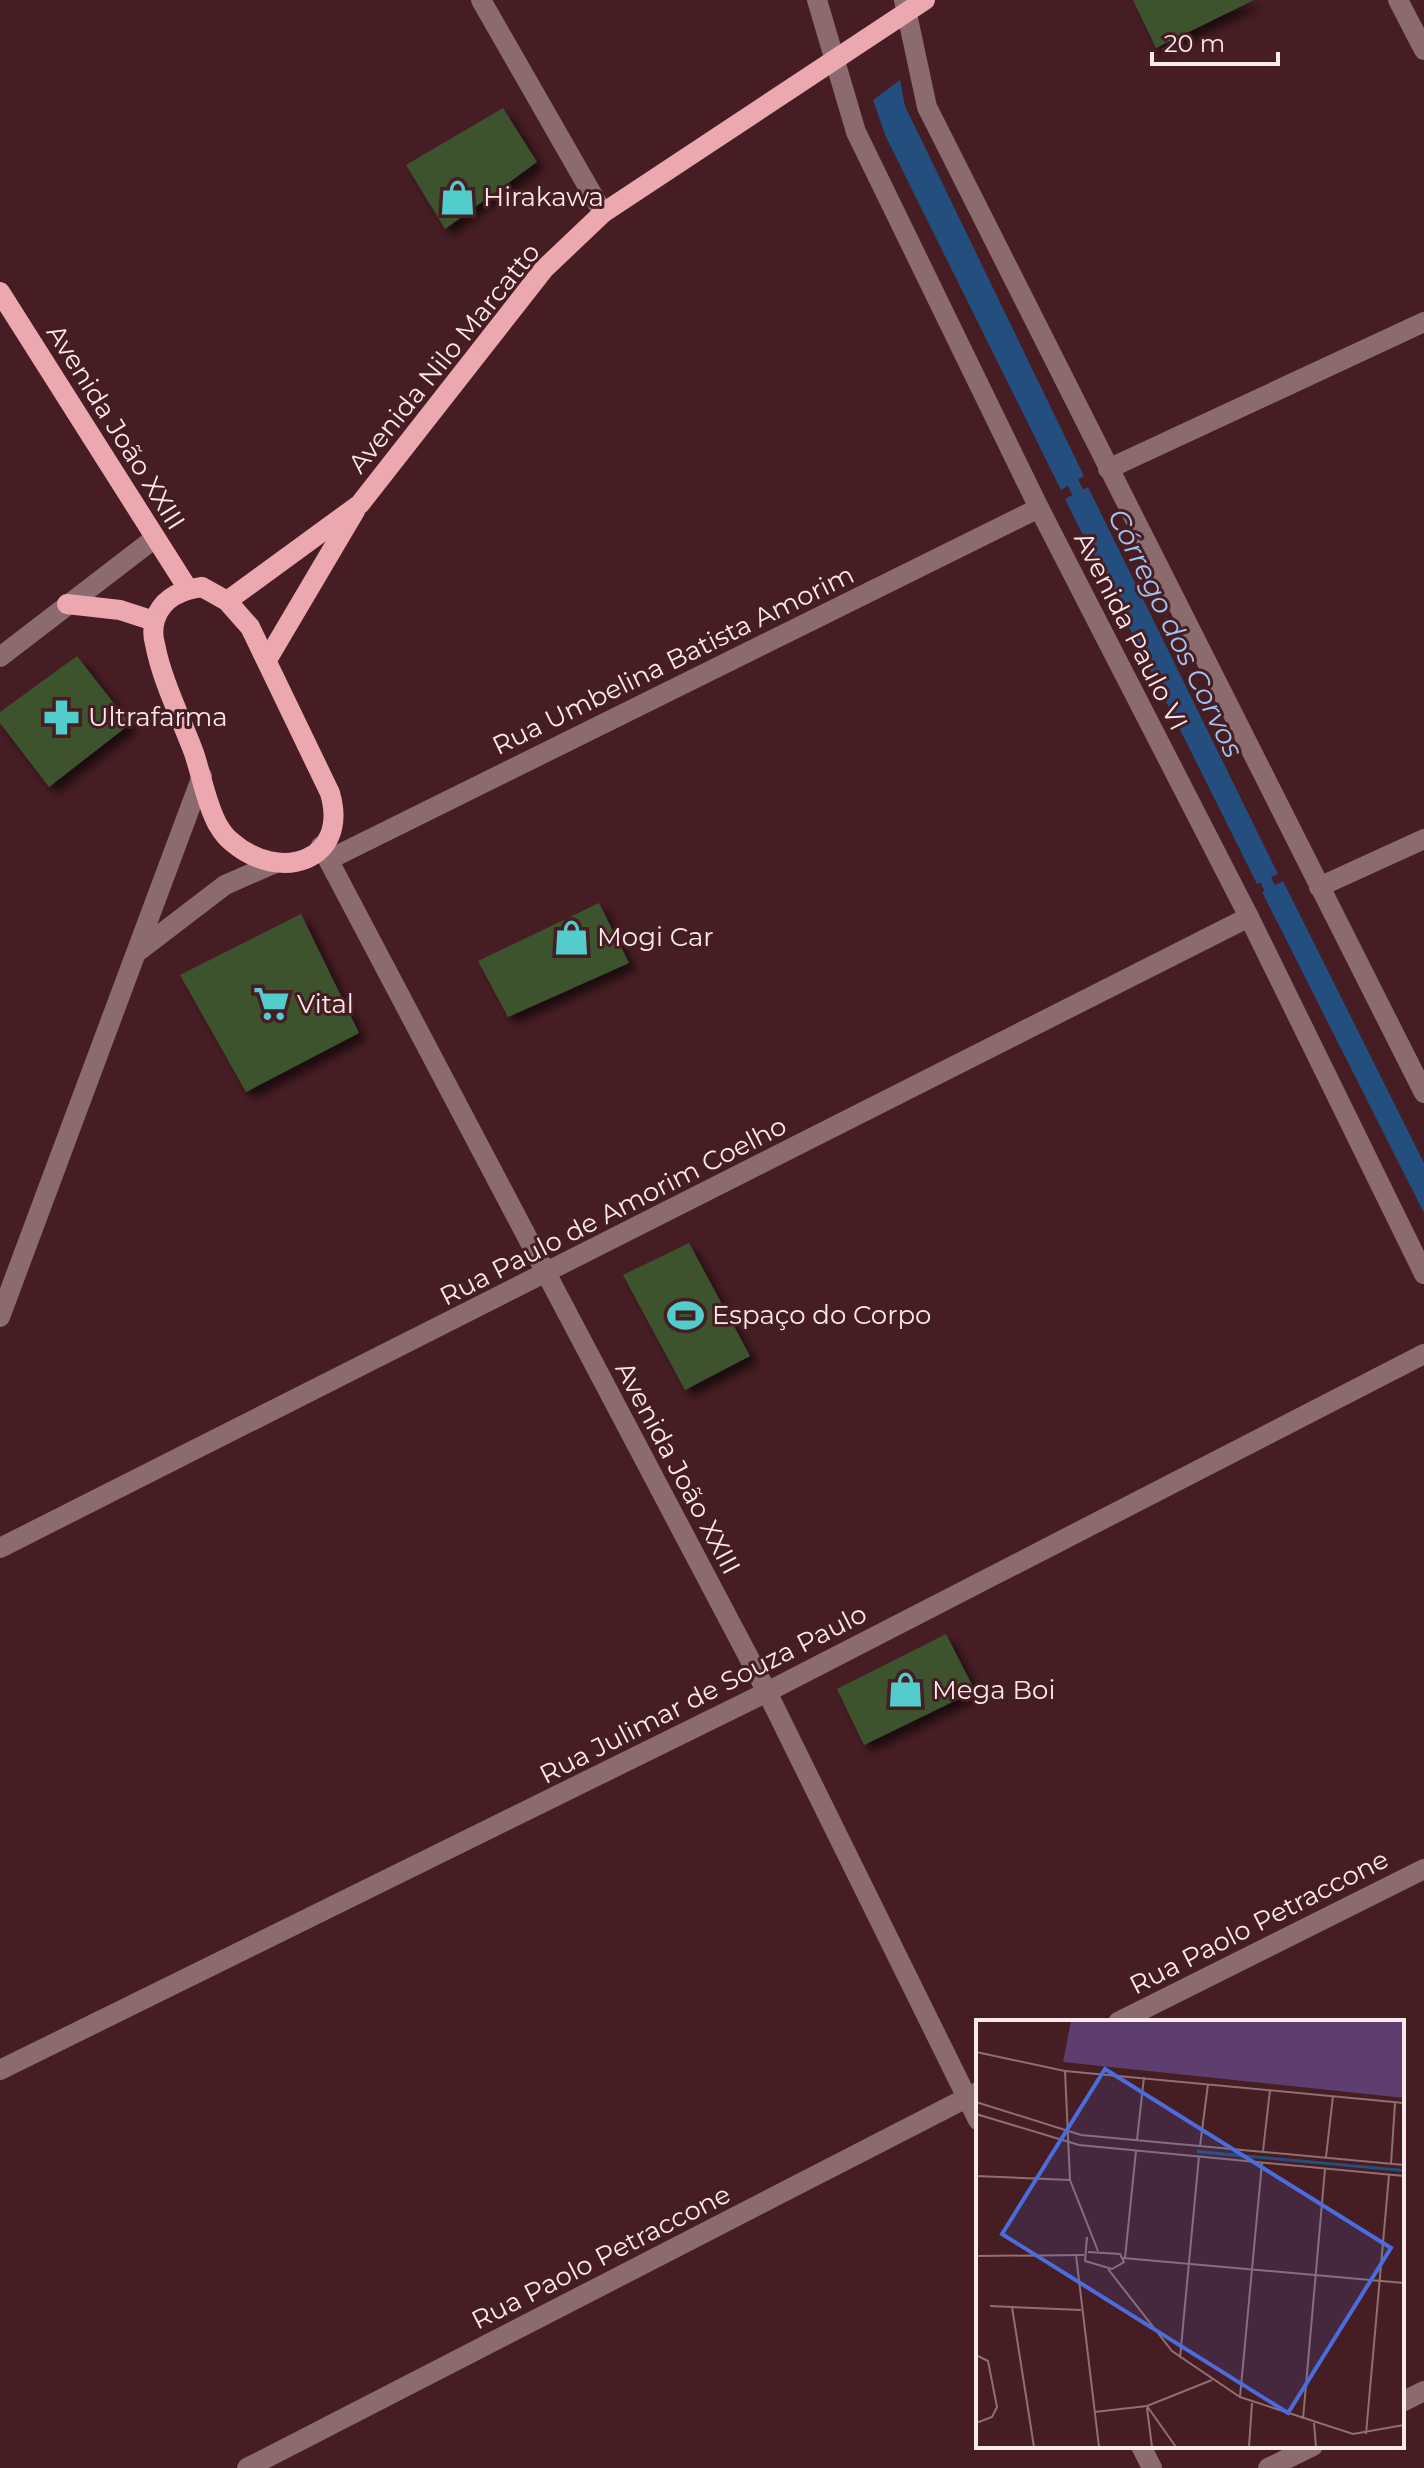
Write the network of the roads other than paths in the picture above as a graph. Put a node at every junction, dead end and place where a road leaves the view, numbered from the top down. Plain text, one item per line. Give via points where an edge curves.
1 (481, 0) edge
2 (817, 0) edge
3 (925, 0) edge
4 (1398, 0) edge
5 (906, 6) edge
6 (1424, 50) edge
7 (834, 61) junction
8 (603, 213) junction
9 (0, 292) edge
10 (1424, 322) edge
11 (1108, 469) junction
12 (360, 504) junction
13 (1039, 508) junction
14 (155, 538) junction
15 (188, 589) junction
16 (227, 601) junction
17 (67, 604) junction
18 (154, 621) junction
19 (0, 657) edge
20 (267, 660) junction
21 (202, 776) junction
22 (1424, 839) edge
23 (326, 853) junction
24 (273, 864) junction
25 (1319, 887) junction
26 (1249, 917) junction
27 (140, 950) junction
28 (1424, 1093) edge
29 (1424, 1274) edge
30 (546, 1275) junction
31 (0, 1317) edge
32 (1424, 1354) edge
33 (0, 1548) edge
34 (767, 1692) junction
35 (1424, 1869) edge
36 (1122, 2020) edge
37 (0, 2070) edge
38 (972, 2094) edge
39 (1424, 2391) edge
40 (1404, 2401) edge
41 (1142, 2448) edge
42 (1309, 2448) edge
43 (247, 2468) edge
44 (1152, 2468) edge
45 (1268, 2468) edge

1 - 8 street
2 - 7 street, Avenida Paulo VI
3 - 5 main road, Avenida Nilo Marcatto
4 - 6 street
5 - 7 main road, Avenida Nilo Marcatto
5 - 11 street, Avenida Paulo VI via 927,107
7 - 8 main road, Avenida Nilo Marcatto
7 - 13 street, Avenida Paulo VI via 856,132
8 - 12 main road, Avenida Nilo Marcatto via 544,269
9 - 14 main road, Avenida João XXIII
10 - 11 street
11 - 25 street, Avenida Paulo VI
12 - 16 main road, Avenida Nilo Marcatto
12 - 20 main road, Avenida Nilo Marcatto
13 - 23 street, Rua Umbelina Batista Amorim
13 - 26 street, Avenida Paulo VI
14 - 15 main road, Avenida João XXIII
14 - 17 street
15 - 16 main road via 202,587
15 - 18 main road via 167,601
16 - 20 main road via 250,627
17 - 18 main road via 120,610
17 - 19 street
18 - 21 main road via 158,658
20 - 23 main road via 334,808
21 - 24 main road via 214,819 231,842
21 - 27 street
22 - 25 street
23 - 24 main road via 298,864
23 - 30 street, Avenida João XXIII
24 - 27 street via 225,885
25 - 28 street, Avenida Paulo VI
26 - 29 street, Avenida Paulo VI
26 - 30 street, Rua Paulo de Amorim Coelho
27 - 31 street
30 - 33 street, Rua Paulo de Amorim Coelho
30 - 34 street, Avenida João XXIII
32 - 34 street, Rua Julimar de Souza Paulo
34 - 37 street, Rua Julimar de Souza Paulo
34 - 38 street, Avenida João XXIII
35 - 36 street, Rua Paolo Petraccone
38 - 43 street, Rua Paolo Petraccone
39 - 40 street
41 - 44 street
42 - 45 street

